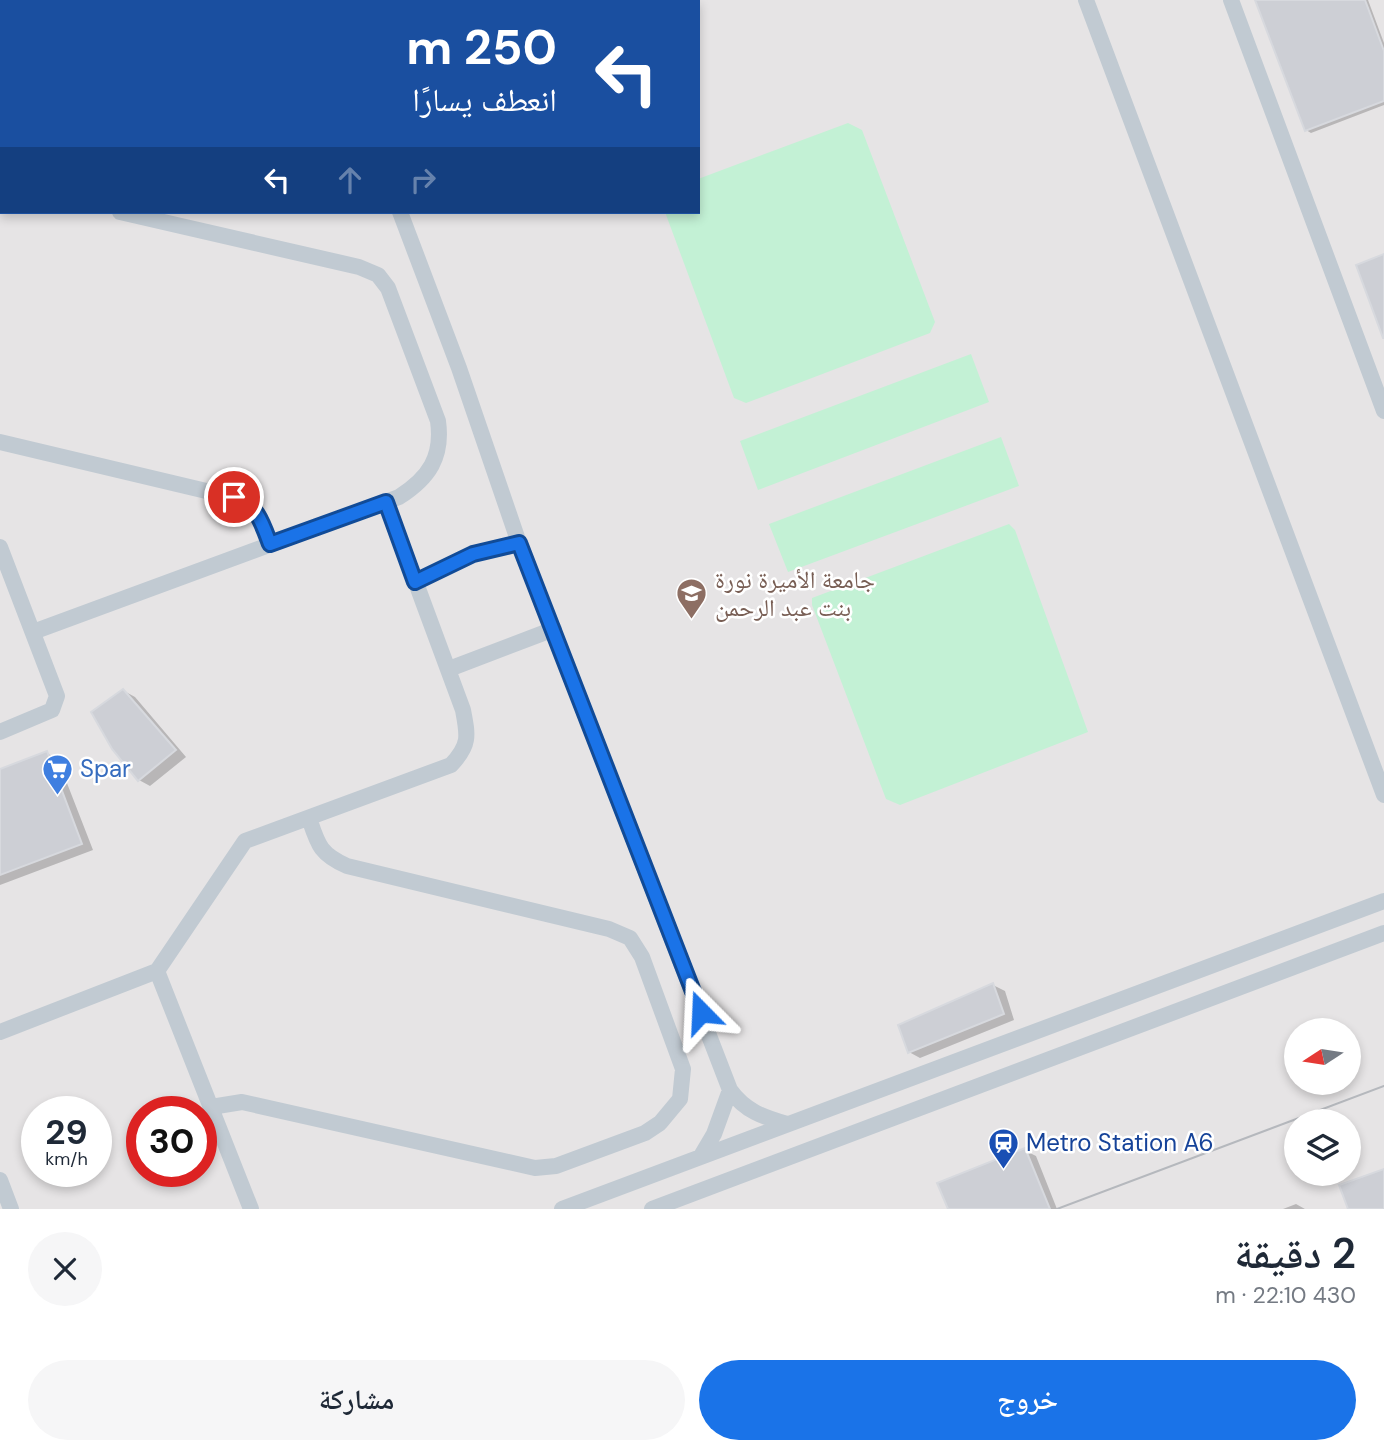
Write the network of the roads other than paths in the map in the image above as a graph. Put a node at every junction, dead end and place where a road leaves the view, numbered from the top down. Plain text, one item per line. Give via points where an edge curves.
1 (1086, 0) edge
2 (1231, 0) edge
3 (129, 214) edge
4 (401, 214) edge
5 (1384, 411) edge
6 (0, 442) edge
7 (386, 502) junction
8 (519, 543) junction
9 (270, 544) junction
10 (0, 547) edge
11 (415, 582) junction
12 (554, 629) junction
13 (33, 632) junction
14 (449, 669) junction
15 (0, 732) edge
16 (1384, 795) edge
17 (309, 818) junction
18 (1383, 899) edge
19 (1384, 933) edge
20 (157, 971) junction
21 (0, 1032) edge
22 (730, 1090) junction
23 (207, 1096) edge
24 (217, 1106) edge
25 (217, 1122) edge
26 (788, 1124) junction
27 (701, 1156) junction
28 (0, 1180) edge
29 (11, 1209) edge
30 (251, 1209) edge
31 (562, 1209) edge
32 (652, 1209) edge

1 - 16 street
2 - 5 street
3 - 7 street via 379,275 393,300 438,421 441,441 427,474 415,487
4 - 8 street
6 - 9 street via 240,499 258,514
7 - 9 street
7 - 11 street
8 - 11 street via 475,564
8 - 12 street
9 - 13 street
10 - 13 street
11 - 14 street
12 - 14 street
12 - 22 street
13 - 15 street via 57,696 52,710
14 - 17 street via 467,733 464,751 451,765
17 - 20 street via 245,841
17 - 24 street via 327,857 347,866 610,929 630,938 642,957 683,1069 680,1099 645,1133 556,1167 534,1168 242,1102
18 - 26 street
19 - 32 street
20 - 21 street
20 - 23 street
22 - 26 street via 741,1106
22 - 27 street
25 - 30 street
26 - 27 street
27 - 31 street
28 - 29 street

